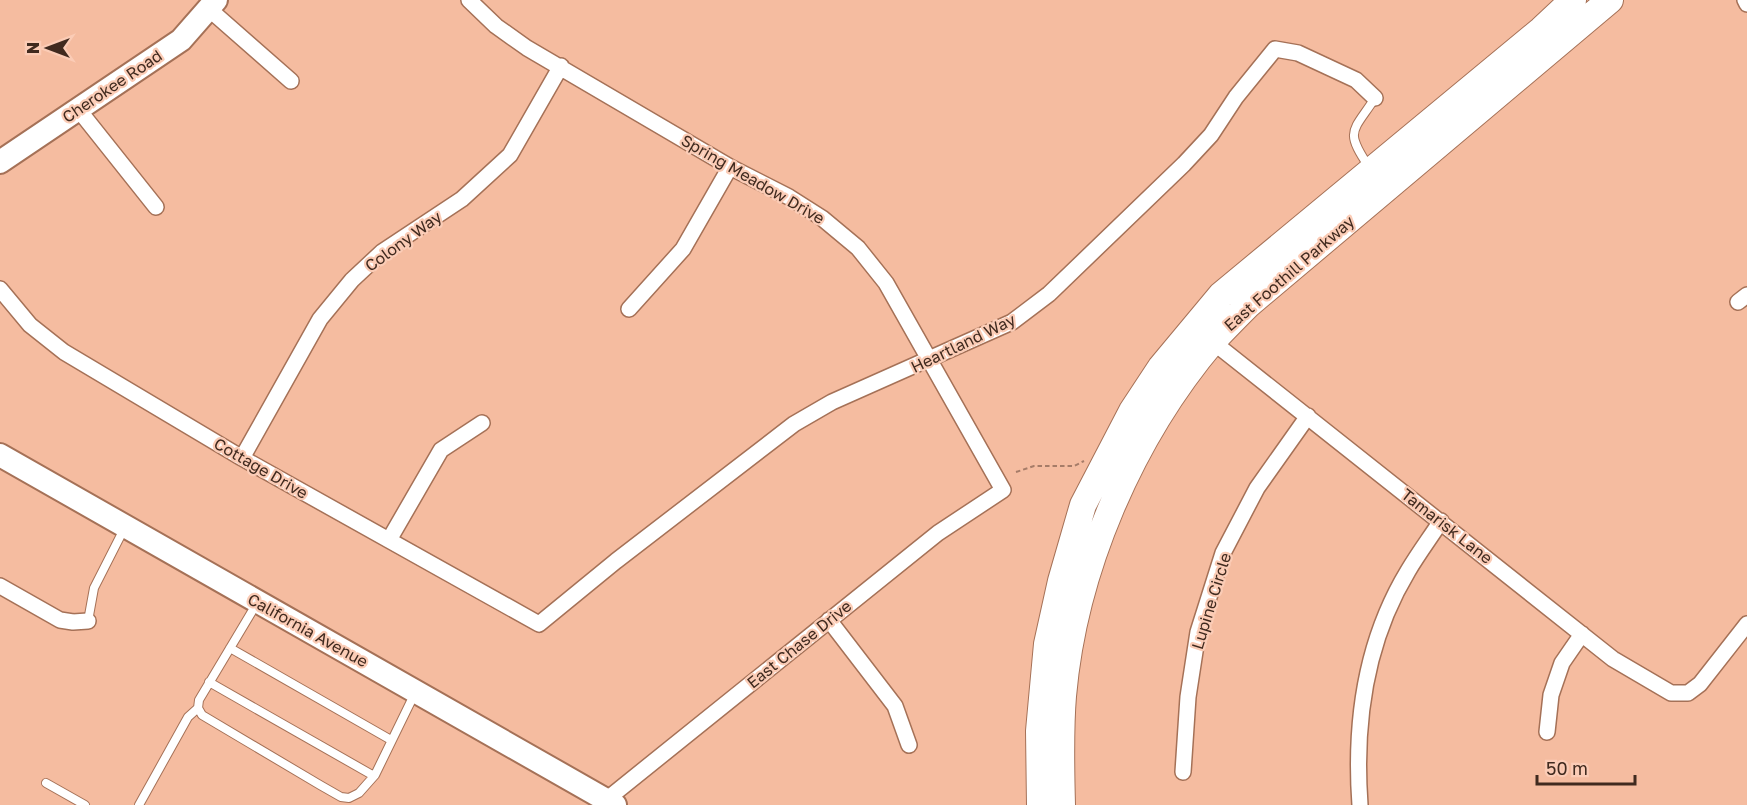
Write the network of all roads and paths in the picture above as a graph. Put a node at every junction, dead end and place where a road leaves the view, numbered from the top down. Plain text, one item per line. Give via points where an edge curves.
1 (469, 0) edge
2 (1573, 0) edge
3 (1590, 0) edge
4 (1610, 0) edge
5 (1745, 0) edge
6 (1747, 4) edge
7 (212, 5) edge
8 (1541, 30) junction
9 (561, 66) junction
10 (291, 81) dead end
11 (1375, 98) joint
12 (78, 109) junction
13 (0, 162) edge
14 (730, 167) junction
15 (1372, 171) junction
16 (156, 207) dead end
17 (1295, 234) junction
18 (0, 289) edge
19 (629, 309) dead end
20 (1213, 342) junction
21 (930, 360) junction
22 (1308, 416) junction
23 (482, 423) dead end
24 (0, 455) edge
25 (242, 458) junction
26 (1090, 459) dead end
27 (1016, 472) dead end
28 (1003, 490) joint
29 (1441, 521) junction
30 (125, 526) junction
31 (389, 540) junction
32 (0, 586) edge
33 (258, 601) junction
34 (829, 620) junction
35 (88, 621) joint
36 (538, 624) joint
37 (1747, 624) edge
38 (1582, 634) junction
39 (230, 648) junction
40 (209, 682) junction
41 (416, 691) junction
42 (198, 708) junction
43 (1546, 732) dead end
44 (391, 740) junction
45 (909, 745) dead end
46 (1182, 772) dead end
47 (374, 776) junction
48 (46, 783) dead end
49 (607, 804) edge
50 (85, 805) edge
51 (140, 805) edge
52 (1040, 805) edge
53 (1062, 805) edge
54 (1360, 805) edge

1 - 9 street, Spring Meadow Drive via 496,26
2 - 8 main road, East Foothill Parkway
3 - 8 main road via 1567,19
4 - 20 main road, East Foothill Parkway via 1248,305
5 - 6 street
7 - 10 street
7 - 12 main road, Cherokee Road via 181,40
8 - 15 main road, East Foothill Parkway
9 - 14 street, Spring Meadow Drive
9 - 25 street, Colony Way via 510,155 462,199 382,252 351,280 320,319
11 - 15 lane via 1353,135 1354,144
11 - 21 street, Heartland Way via 1356,80 1298,52 1275,49 1211,135 1049,294 1012,322
12 - 13 main road, Cherokee Road
12 - 16 street
14 - 19 street via 683,249
14 - 21 street, Spring Meadow Drive via 789,197 858,248 886,283
15 - 17 main road, East Foothill Parkway
17 - 20 main road via 1287,252 1214,325 1210,331
17 - 52 main road, East Foothill Parkway via 1221,295 1168,358 1132,411 1083,505 1047,644 1039,731
18 - 25 street, Cottage Drive via 30,325 64,352
20 - 22 street, Tamarisk Lane
20 - 53 main road, East Foothill Parkway via 1147,436 1105,523 1088,574 1064,694
21 - 28 street, Spring Meadow Drive
21 - 36 street, Heartland Way via 832,402 794,424
22 - 29 street, Tamarisk Lane
22 - 46 street, Lupine Circle via 1257,488 1223,554 1198,632
23 - 31 street via 441,450
24 - 30 main road, California Avenue
25 - 31 street, Cottage Drive
26 - 27 path via 1074,466 1034,465
28 - 34 street, East Chase Drive via 938,532
29 - 38 street, Tamarisk Lane
29 - 54 street via 1408,571 1372,652 1359,724
30 - 33 main road, California Avenue
30 - 35 lane via 94,588
31 - 36 street, Cottage Drive
32 - 35 street via 60,620
33 - 39 lane
33 - 41 main road, California Avenue
34 - 45 street via 895,706
34 - 49 street, East Chase Drive
37 - 38 street, Tamarisk Lane via 1700,684 1688,693 1671,693 1613,659
38 - 43 street via 1562,663 1551,695
39 - 40 lane
39 - 44 lane
40 - 42 lane
40 - 47 lane
41 - 44 lane
41 - 49 main road, California Avenue
42 - 47 lane via 202,715 341,797 359,793
42 - 51 lane via 188,717
44 - 47 lane
48 - 50 lane

